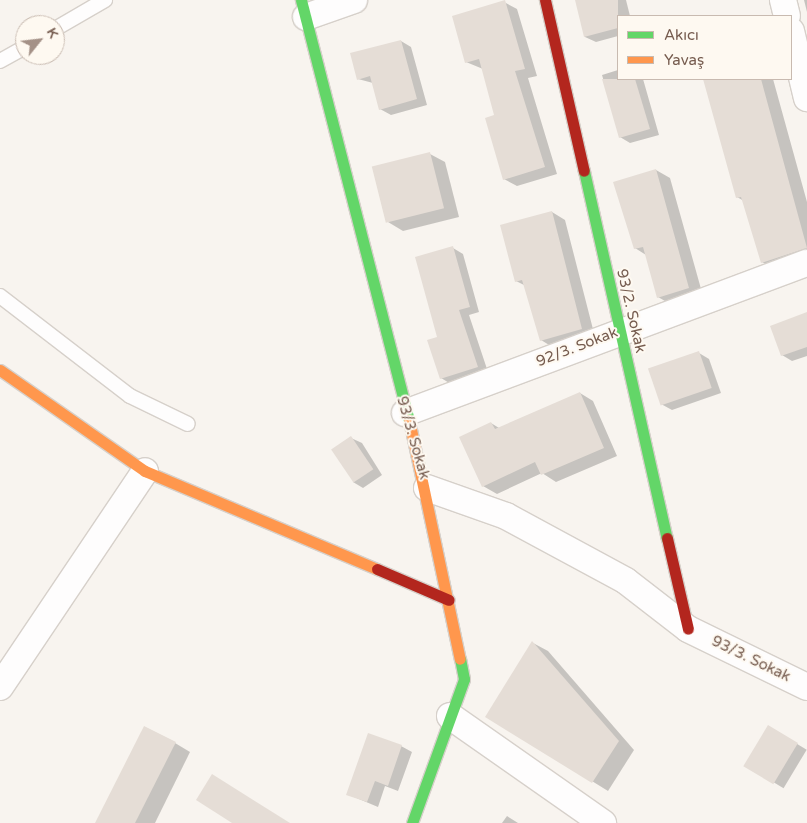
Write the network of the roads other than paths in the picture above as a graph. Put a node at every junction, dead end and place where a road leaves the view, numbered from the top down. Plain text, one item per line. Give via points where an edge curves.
1 (105, 0) edge
2 (354, 0) edge
3 (544, 0) edge
4 (783, 0) edge
5 (303, 8) edge
6 (787, 15) edge
7 (65, 23) edge
8 (792, 35) edge
9 (15, 52) edge
10 (0, 61) edge
11 (807, 98) edge
12 (807, 264) edge
13 (0, 296) edge
14 (620, 331) junction
15 (0, 370) edge
16 (405, 413) junction
17 (188, 424) dead end
18 (145, 471) junction
19 (427, 488) junction
20 (449, 600) junction
21 (688, 629) junction
22 (0, 687) edge
23 (807, 687) edge
24 (450, 716) junction
25 (412, 823) edge
26 (603, 823) edge

1 - 7 lane
2 - 5 street
3 - 14 street, 93/2. Sokak
4 - 6 street
5 - 16 street, 93/3. Sokak
8 - 11 street
9 - 10 lane
12 - 14 street, 92/3. Sokak
13 - 17 lane via 130,396
14 - 16 street, 92/3. Sokak
14 - 21 street, 93/2. Sokak
15 - 18 street
16 - 19 street, 93/3. Sokak
18 - 20 street
18 - 22 street
19 - 20 street
19 - 21 street, 93/3. Sokak via 506,516 626,581
20 - 24 street via 464,679
21 - 23 street, 93/3. Sokak
24 - 25 street
24 - 26 street

